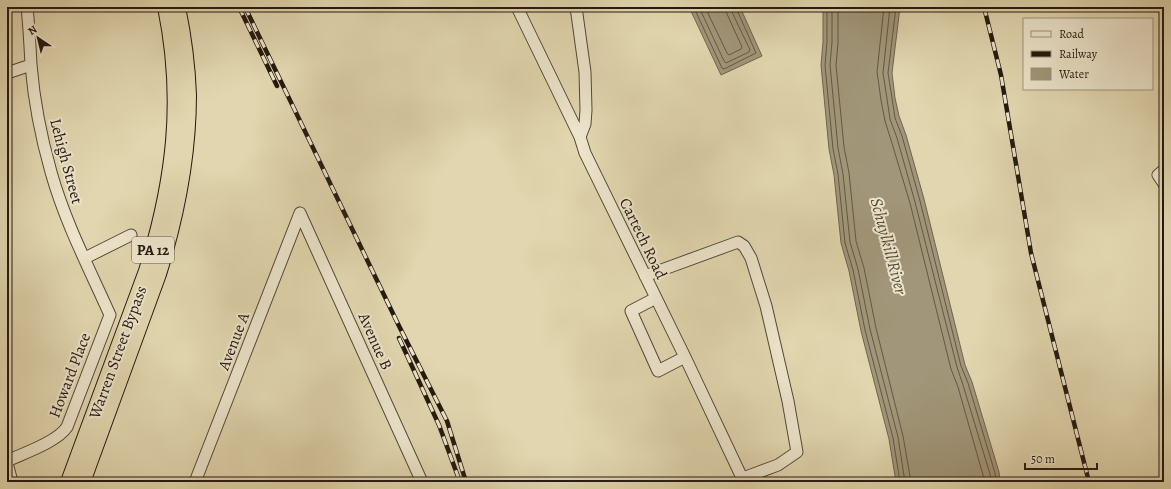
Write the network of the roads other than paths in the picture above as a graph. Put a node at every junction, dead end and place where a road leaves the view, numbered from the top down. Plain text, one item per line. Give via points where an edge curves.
1 (27, 7) edge
2 (166, 7) edge
3 (178, 7) edge
4 (517, 7) edge
5 (576, 7) edge
6 (31, 66) junction
7 (7, 73) edge
8 (580, 136) junction
9 (1164, 170) edge
10 (1164, 184) edge
11 (300, 212) joint
12 (131, 234) dead end
13 (85, 258) junction
14 (645, 276) junction
15 (656, 298) junction
16 (110, 315) joint
17 (685, 357) junction
18 (7, 462) edge
19 (744, 480) edge
20 (12, 482) edge
21 (69, 482) edge
22 (82, 482) edge
23 (195, 482) edge
24 (422, 482) edge

1 - 6 street, Lehigh Street
2 - 21 highway, Warren Street Bypass / PA 12 via 176,94 174,146 166,197 156,244 147,271
3 - 22 highway, Warren Street Bypass / PA 12 via 188,94 186,147 178,199 156,281
4 - 8 street, Cartech Road
5 - 8 street via 585,72 585,124
6 - 7 street
6 - 13 street, Lehigh Street via 39,122 51,172 64,212
8 - 14 street, Cartech Road via 585,153
9 - 10 street via 1158,175
11 - 23 street, Avenue A
11 - 24 street, Avenue B
12 - 13 street
13 - 16 street, Lehigh Street
14 - 15 street, Cartech Road
14 - 19 street via 738,242 744,246 751,258 766,306 797,452 778,465
15 - 17 street, Cartech Road
15 - 17 street via 631,311 658,371
16 - 18 street, Howard Place via 67,427 50,441
17 - 19 street, Cartech Road
18 - 20 street

